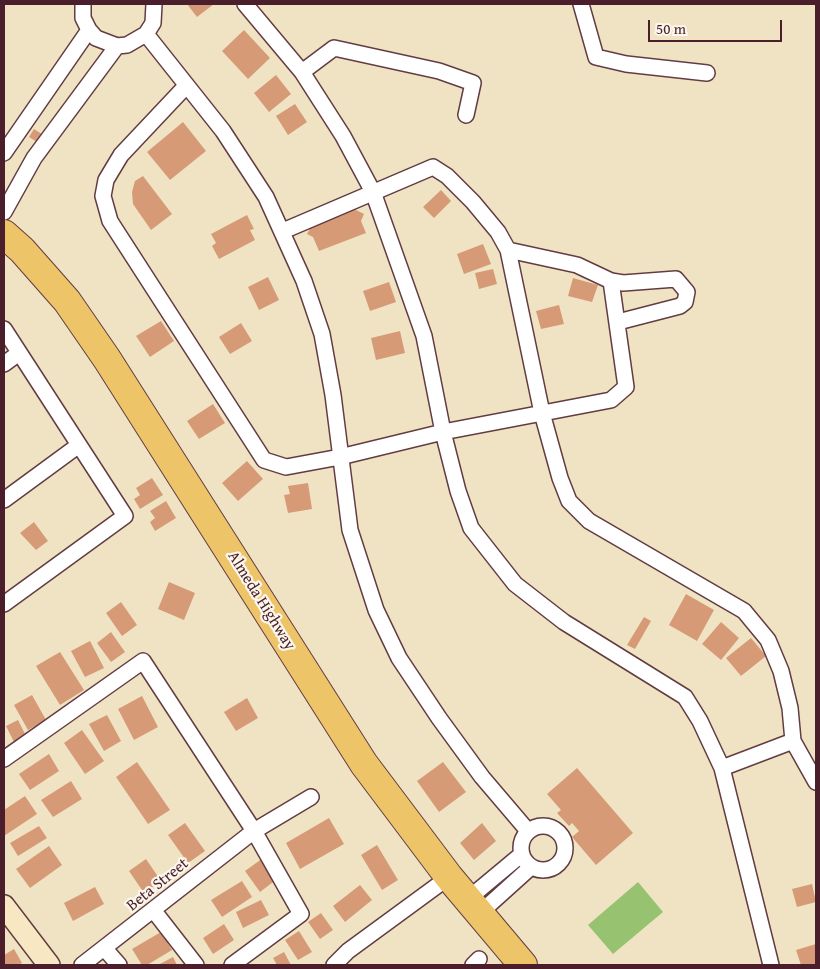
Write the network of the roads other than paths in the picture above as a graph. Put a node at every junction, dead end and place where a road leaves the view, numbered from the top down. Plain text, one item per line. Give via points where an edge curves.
1 (83, 4) edge
2 (154, 4) edge
3 (245, 4) edge
4 (581, 4) edge
5 (89, 30) junction
6 (146, 34) junction
7 (117, 46) junction
8 (302, 72) junction
9 (707, 73) dead end
10 (186, 86) junction
11 (466, 115) dead end
12 (8, 148) edge
13 (34, 158) junction
14 (372, 192) junction
15 (4, 212) edge
16 (283, 231) junction
17 (4, 234) edge
18 (508, 250) junction
19 (611, 280) junction
20 (618, 322) junction
21 (4, 329) edge
22 (19, 353) junction
23 (4, 364) edge
24 (542, 413) junction
25 (443, 432) junction
26 (79, 445) junction
27 (340, 457) junction
28 (4, 500) edge
29 (4, 604) edge
30 (793, 741) junction
31 (4, 759) edge
32 (722, 768) junction
33 (816, 782) edge
34 (311, 797) dead end
35 (254, 830) junction
36 (528, 831) junction
37 (522, 854) junction
38 (531, 867) junction
39 (449, 877) junction
40 (482, 899) junction
41 (4, 906) edge
42 (154, 911) junction
43 (105, 949) junction
44 (49, 965) edge
45 (82, 965) edge
46 (119, 965) edge
47 (196, 965) edge
48 (232, 965) edge
49 (334, 965) edge
50 (523, 965) edge
51 (771, 965) edge

1 - 5 street via 83,18
2 - 6 street via 153,23
3 - 8 street
4 - 9 street via 596,57 626,64
5 - 7 street via 96,38
5 - 12 street
6 - 7 street via 137,41
6 - 10 street
7 - 13 street
8 - 11 street via 334,48 439,71 473,83
8 - 14 street via 343,136
10 - 16 street via 224,131 266,196
10 - 27 street via 121,156 106,180 103,196 110,221 264,460 286,466
12 - 13 street
13 - 15 street
14 - 16 street
14 - 18 street via 432,166 473,202 498,232
14 - 25 street via 424,336
16 - 27 street via 322,334
17 - 39 highway, Almeda Highway via 72,308 364,764
18 - 19 street via 577,265
18 - 24 street
19 - 20 street
19 - 20 street via 638,284 676,280 687,292 685,302 680,306
20 - 24 street via 626,387 611,400
21 - 22 street
22 - 23 street
22 - 26 street
24 - 25 street
24 - 30 street via 569,500 589,521 744,612 768,640 790,708
25 - 27 street
25 - 32 street via 471,528 515,584 564,622 685,697
26 - 28 street
26 - 29 street via 125,516
27 - 36 street via 350,530 376,610 399,658 471,762
30 - 32 street
30 - 33 street
31 - 35 street via 143,661
32 - 51 street
34 - 35 street, Beta Street
35 - 42 street, Beta Street
35 - 48 street via 301,914
36 - 37 street via 521,846
36 - 38 street via 535,827 551,827 558,831 565,846 561,862 555,867 547,870
37 - 38 street
37 - 40 street
38 - 40 street
39 - 40 highway, Almeda Highway
39 - 49 street via 348,951
40 - 50 highway, Almeda Highway
41 - 44 street
42 - 43 street, Beta Street
42 - 47 street
43 - 45 street, Beta Street
43 - 46 street

